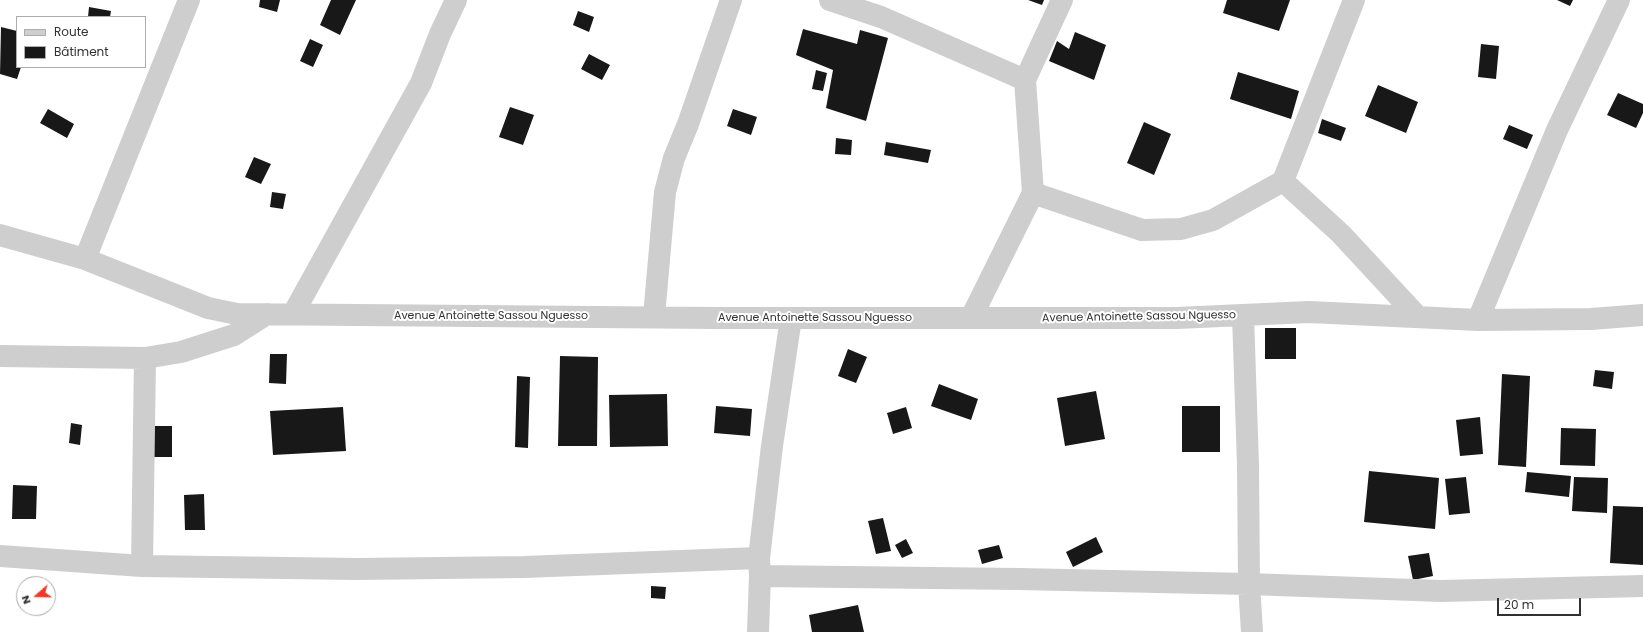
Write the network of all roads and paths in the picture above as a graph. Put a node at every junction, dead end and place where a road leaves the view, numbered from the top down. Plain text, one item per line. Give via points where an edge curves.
1 (189, 0) edge
2 (456, 0) edge
3 (731, 0) edge
4 (830, 0) edge
5 (1062, 0) edge
6 (1354, 0) edge
7 (1619, 0) edge
8 (1025, 80) junction
9 (1283, 181) junction
10 (1033, 192) junction
11 (0, 236) edge
12 (85, 259) junction
13 (267, 314) junction
14 (293, 314) junction
15 (1243, 315) junction
16 (1643, 315) edge
17 (654, 316) junction
18 (1417, 316) junction
19 (791, 318) junction
20 (971, 318) junction
21 (1478, 320) junction
22 (0, 356) edge
23 (145, 358) junction
24 (0, 556) edge
25 (142, 566) junction
26 (759, 567) junction
27 (1249, 584) junction
28 (1643, 586) edge
29 (758, 632) edge
30 (1252, 632) edge

1 - 12 street
2 - 14 street via 421,82
3 - 17 street via 674,158 665,192
4 - 8 street via 881,17
5 - 8 street
6 - 9 street
7 - 21 street via 1557,130
8 - 10 street
9 - 10 street via 1213,220 1181,229 1142,230
9 - 18 street via 1341,234
10 - 20 street
11 - 12 street, Avenue Antoinette Sassou Nguesso
12 - 13 street, Avenue Antoinette Sassou Nguesso via 208,308 237,314
13 - 14 street, Avenue Antoinette Sassou Nguesso
13 - 23 street via 234,335 181,352
14 - 17 street, Avenue Antoinette Sassou Nguesso
15 - 18 street, Avenue Antoinette Sassou Nguesso via 1309,312
15 - 20 street, Avenue Antoinette Sassou Nguesso via 1177,318
15 - 27 street
16 - 21 street, Avenue Antoinette Sassou Nguesso via 1591,319
17 - 19 street, Avenue Antoinette Sassou Nguesso
18 - 21 street, Avenue Antoinette Sassou Nguesso
19 - 20 street, Avenue Antoinette Sassou Nguesso
19 - 26 street via 772,446
22 - 23 street
23 - 25 street
24 - 25 street
25 - 26 street via 357,569
26 - 27 street via 1027,579
26 - 29 street
27 - 28 street via 1441,591
27 - 30 street

